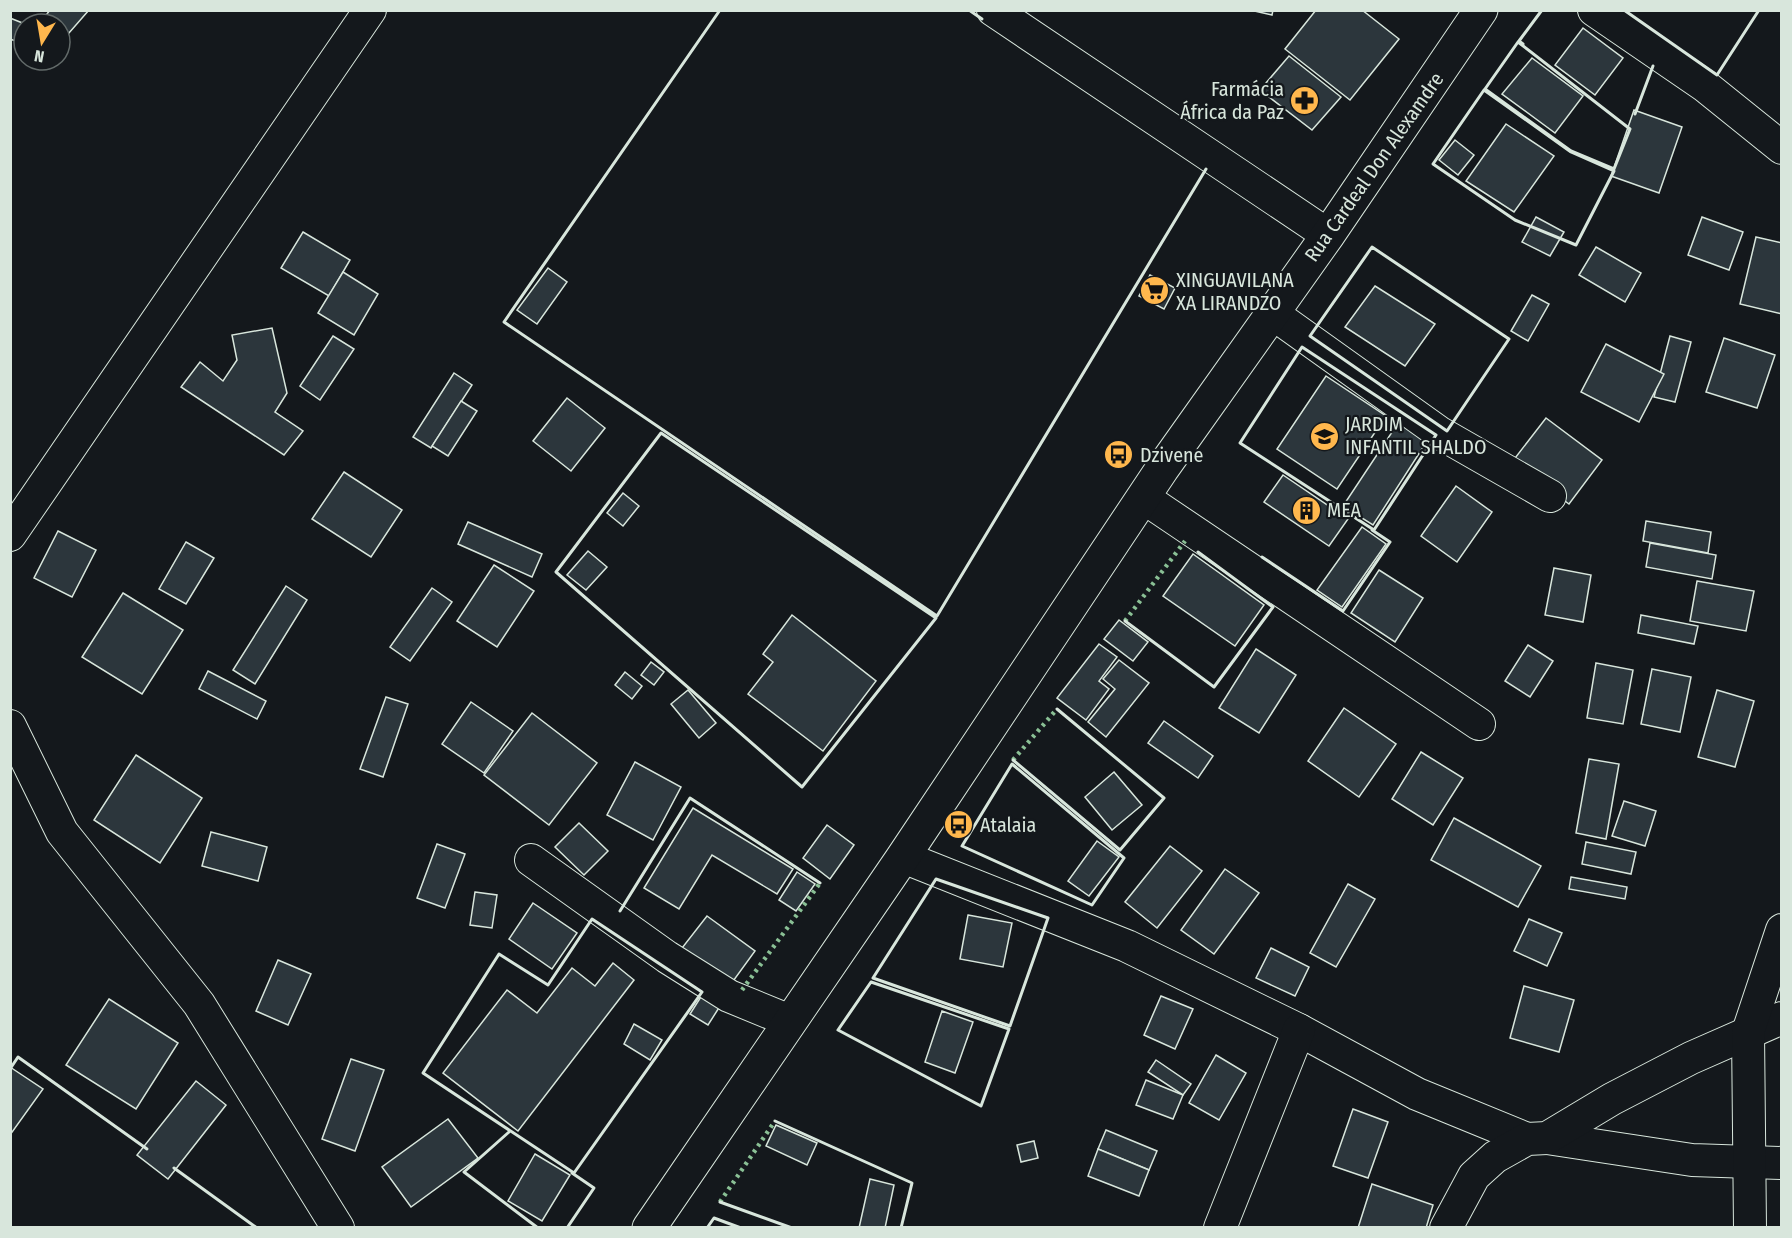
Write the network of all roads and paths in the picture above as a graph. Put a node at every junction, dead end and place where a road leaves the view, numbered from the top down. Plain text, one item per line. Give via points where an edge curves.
1 (370, 10) edge
2 (993, 10) edge
3 (1481, 10) edge
4 (1594, 10) edge
5 (1780, 143) edge
6 (1328, 235) junction
7 (1272, 313) junction
8 (1550, 496) dead end
9 (1144, 498) junction
10 (10, 535) edge
11 (1479, 724) dead end
12 (10, 726) edge
13 (903, 857) junction
14 (531, 860) dead end
15 (1782, 930) edge
16 (1782, 1018) edge
17 (790, 1021) junction
18 (1299, 1029) junction
19 (1748, 1032) junction
20 (1537, 1138) junction
21 (1750, 1161) junction
22 (1782, 1163) edge
23 (338, 1227) edge
24 (649, 1227) edge
25 (1220, 1227) edge
26 (1446, 1227) edge
27 (1750, 1227) edge

1 - 10 street
2 - 6 street
3 - 6 street, Rua Cardeal Don Alexamdre
4 - 5 street
6 - 7 street, Rua Cardeal Don Alexamdre
7 - 8 street via 1440,433
7 - 9 street, Rua Cardeal Don Alexamdre
9 - 11 street
9 - 13 street, Rua Cardeal Don Alexamdre
12 - 23 street via 62,832 199,1004
13 - 17 street, Rua Cardeal Don Alexamdre
13 - 18 street via 1127,946
14 - 17 street via 729,996
15 - 19 street
16 - 19 street
17 - 24 street, Rua Cardeal Don Alexamdre
18 - 20 street via 1417,1094
18 - 25 street
19 - 20 street
19 - 21 street
20 - 21 street via 1692,1160
20 - 26 street via 1495,1157 1474,1176
21 - 22 street
21 - 27 street

